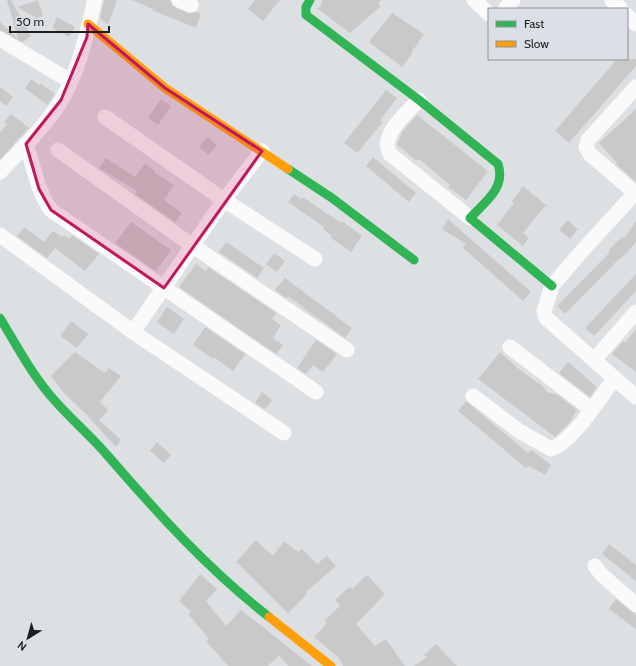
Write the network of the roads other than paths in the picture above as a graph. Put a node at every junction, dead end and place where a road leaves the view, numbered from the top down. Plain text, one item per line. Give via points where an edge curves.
1 (95, 0) edge
2 (310, 0) edge
3 (474, 0) edge
4 (513, 0) edge
5 (612, 0) edge
6 (506, 8) edge
7 (620, 8) edge
8 (488, 13) edge
9 (628, 16) edge
10 (88, 24) junction
11 (636, 24) edge
12 (0, 39) edge
13 (70, 81) junction
14 (636, 87) edge
15 (419, 100) junction
16 (105, 117) dead end
17 (26, 144) junction
18 (58, 150) dead end
19 (262, 151) junction
20 (0, 172) edge
21 (636, 192) edge
22 (224, 200) junction
23 (470, 218) junction
24 (0, 235) edge
25 (193, 246) junction
26 (315, 259) dead end
27 (414, 260) dead end
28 (552, 286) junction
29 (164, 288) junction
30 (636, 312) edge
31 (0, 318) edge
32 (133, 332) junction
33 (510, 347) dead end
34 (347, 350) dead end
35 (594, 360) junction
36 (614, 378) junction
37 (316, 392) dead end
38 (473, 396) dead end
39 (636, 397) edge
40 (591, 409) junction
41 (284, 433) dead end
42 (595, 566) dead end
43 (636, 605) edge
44 (331, 666) edge

1 - 10 street
2 - 15 street via 306,7 306,15
3 - 8 street
4 - 6 street
5 - 7 street
9 - 11 street
10 - 13 street via 87,37
10 - 19 street via 165,88
12 - 13 street
13 - 17 street via 61,100 36,135
14 - 21 street via 588,140 586,147 590,154
15 - 23 street via 498,164 502,171 499,186
15 - 23 street via 393,129 387,148 390,154
16 - 22 street
17 - 20 street
17 - 29 street via 39,189 51,210
18 - 25 street
19 - 22 street
19 - 27 street via 332,198
21 - 28 street
22 - 25 street
22 - 26 street
23 - 28 street
24 - 32 street
25 - 29 street
25 - 34 street
28 - 35 street via 544,311 546,318
29 - 32 street
29 - 37 street
30 - 35 street
31 - 44 street via 32,371 55,401 161,516 210,567
32 - 41 street
33 - 40 street
35 - 36 street
36 - 39 street
36 - 40 street
38 - 40 street via 519,431 551,449 560,446 571,436
42 - 43 street

